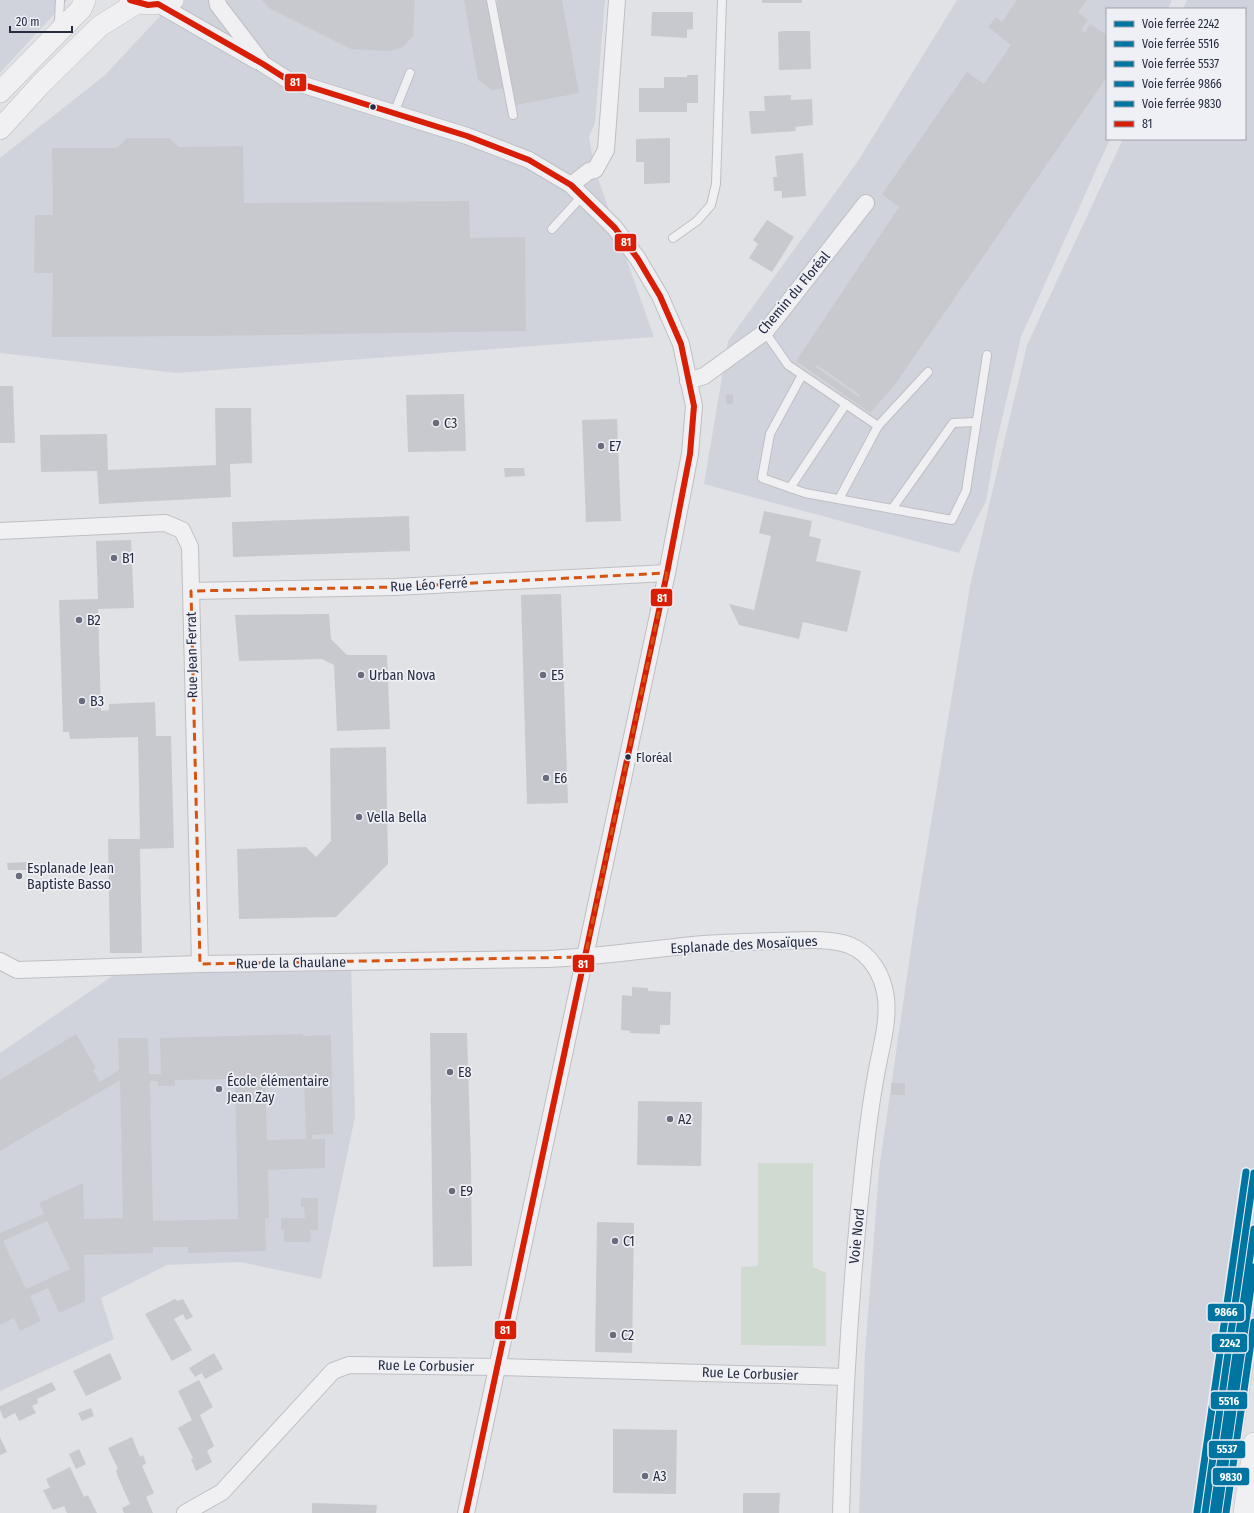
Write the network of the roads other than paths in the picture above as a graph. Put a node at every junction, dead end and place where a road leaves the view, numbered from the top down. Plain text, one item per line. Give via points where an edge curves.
1 (60, 0) edge
2 (85, 0) edge
3 (217, 0) edge
4 (491, 0) edge
5 (617, 0) edge
6 (722, 0) edge
7 (133, 2) edge
8 (166, 2) edge
9 (53, 39) junction
10 (263, 64) junction
11 (410, 73) dead end
12 (0, 92) edge
13 (394, 113) junction
14 (513, 114) dead end
15 (0, 129) edge
16 (570, 184) junction
17 (582, 196) junction
18 (866, 203) dead end
19 (552, 228) dead end
20 (673, 238) dead end
21 (764, 332) junction
22 (987, 355) dead end
23 (928, 372) dead end
24 (802, 375) junction
25 (688, 380) junction
26 (846, 404) junction
27 (976, 422) junction
28 (878, 426) junction
29 (790, 488) junction
30 (839, 499) junction
31 (892, 509) junction
32 (0, 530) edge
33 (667, 572) junction
34 (191, 591) junction
35 (585, 958) junction
36 (0, 961) edge
37 (200, 964) junction
38 (873, 964) joint
39 (497, 1367) junction
40 (846, 1377) junction
41 (1254, 1443) edge
42 (1252, 1466) edge
43 (185, 1513) edge
44 (466, 1513) edge
45 (841, 1513) edge
46 (1244, 1513) edge

1 - 9 lane via 59,20
2 - 9 street via 81,9
3 - 10 street via 218,5
4 - 14 lane
5 - 16 street via 606,150 595,170 589,171
6 - 20 lane via 716,184 711,205 697,221
7 - 8 street
7 - 15 street via 100,26
8 - 10 street
9 - 12 street
10 - 13 street via 288,80
11 - 13 lane
13 - 16 street via 468,136 529,160
16 - 17 street
17 - 19 lane
17 - 25 street via 614,228 638,259 660,296 681,344
18 - 21 street, Chemin du Floréal
21 - 24 lane via 788,365
21 - 25 street, Chemin du Floréal via 704,376
22 - 27 lane
23 - 28 lane
24 - 26 lane
24 - 29 lane via 770,434 762,478
25 - 33 street via 694,406 690,454
26 - 28 lane
26 - 29 lane
27 - 31 lane via 953,423
27 - 31 lane via 966,491 952,520
28 - 30 lane
29 - 30 lane
30 - 31 lane
32 - 34 street, Rue Jean Ferrat via 165,523 182,530 190,547
33 - 34 street, Rue Léo Ferré via 395,587
33 - 35 street
34 - 37 street, Rue Jean Ferrat
35 - 37 street, Rue de la Chaulane
35 - 38 street, Esplanade des Mosaïques via 695,944 813,941 836,942 849,946
35 - 39 street
36 - 37 street, Rue de la Chaulane via 17,970
38 - 40 street, Voie Nord via 882,982 886,1008 864,1167 852,1282
39 - 40 street, Rue Le Corbusier
39 - 43 street, Rue Le Corbusier via 349,1365 333,1371 222,1492
39 - 44 street
40 - 45 street, Voie Nord
41 - 42 street
42 - 46 street

